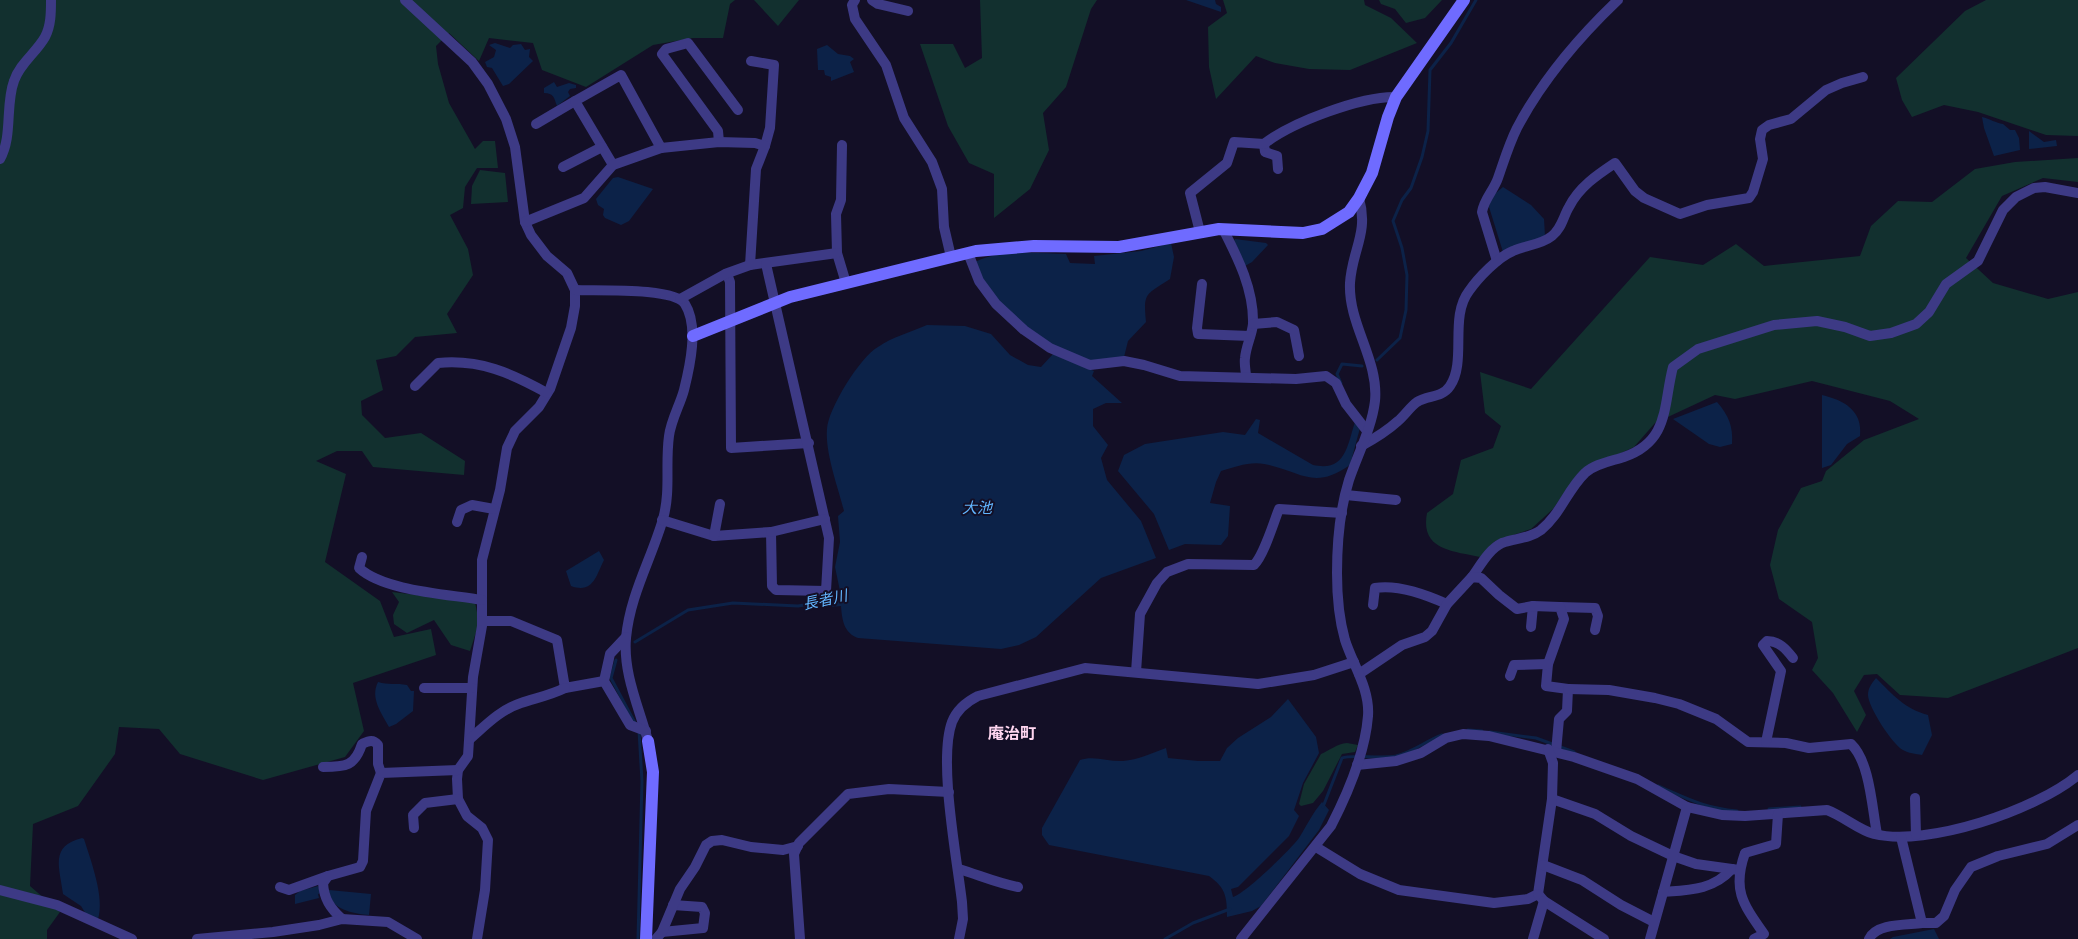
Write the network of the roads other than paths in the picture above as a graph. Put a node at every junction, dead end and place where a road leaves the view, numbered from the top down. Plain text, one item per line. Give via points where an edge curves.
1 (51, 0) edge
2 (405, 0) edge
3 (855, 0) edge
4 (872, 0) edge
5 (1464, 0) edge
6 (1618, 0) edge
7 (908, 11) dead end
8 (751, 61) dead end
9 (1863, 78) dead end
10 (1396, 97) junction
11 (575, 101) junction
12 (738, 110) dead end
13 (536, 124) dead end
14 (719, 142) junction
15 (1264, 144) junction
16 (842, 145) dead end
17 (765, 146) junction
18 (602, 147) junction
19 (661, 148) junction
20 (0, 159) edge
21 (612, 165) junction
22 (563, 167) dead end
23 (1278, 169) dead end
24 (2078, 193) edge
25 (1359, 198) junction
26 (525, 222) junction
27 (1223, 229) junction
28 (1200, 232) junction
29 (837, 253) junction
30 (968, 253) junction
31 (952, 257) junction
32 (1497, 261) junction
33 (766, 264) junction
34 (750, 265) junction
35 (727, 274) junction
36 (846, 282) junction
37 (1202, 284) dead end
38 (575, 290) junction
39 (680, 300) junction
40 (774, 302) junction
41 (730, 321) junction
42 (1253, 324) junction
43 (693, 336) junction
44 (1250, 336) junction
45 (1299, 356) dead end
46 (1246, 377) junction
47 (416, 386) dead end
48 (548, 393) junction
49 (1367, 431) junction
50 (809, 443) junction
51 (1361, 446) junction
52 (1346, 495) junction
53 (1396, 500) dead end
54 (720, 504) dead end
55 (494, 509) junction
56 (1342, 513) junction
57 (825, 519) junction
58 (662, 520) junction
59 (457, 522) dead end
60 (771, 532) junction
61 (714, 536) junction
62 (362, 557) dead end
63 (1472, 577) junction
64 (482, 600) junction
65 (1448, 604) junction
66 (1373, 605) dead end
67 (1534, 606) junction
68 (1560, 607) junction
69 (482, 621) junction
70 (1532, 627) dead end
71 (1595, 630) dead end
72 (626, 637) junction
73 (1793, 658) dead end
74 (1354, 662) junction
75 (1548, 664) junction
76 (1136, 672) junction
77 (1359, 674) junction
78 (1510, 676) dead end
79 (604, 682) junction
80 (424, 688) dead end
81 (472, 688) junction
82 (565, 688) junction
83 (1568, 689) junction
84 (642, 732) junction
85 (470, 739) junction
86 (1766, 742) junction
87 (1552, 750) junction
88 (1356, 765) junction
89 (323, 767) dead end
90 (458, 770) junction
91 (381, 773) junction
92 (2078, 775) edge
93 (949, 792) junction
94 (1915, 798) dead end
95 (458, 799) junction
96 (1552, 799) junction
97 (1687, 806) junction
98 (1778, 814) junction
99 (2078, 825) edge
100 (414, 828) dead end
101 (1877, 834) junction
102 (1916, 836) junction
103 (1901, 837) junction
104 (798, 846) junction
105 (1316, 846) junction
106 (1673, 856) junction
107 (1543, 865) junction
108 (959, 869) junction
109 (1736, 869) junction
110 (328, 876) junction
111 (280, 887) dead end
112 (1018, 887) dead end
113 (0, 890) edge
114 (1663, 892) junction
115 (1541, 898) junction
116 (673, 905) junction
117 (342, 918) junction
118 (1654, 922) junction
119 (1922, 923) junction
120 (659, 936) edge
121 (132, 939) edge
122 (199, 939) edge
123 (417, 939) edge
124 (477, 939) edge
125 (646, 939) edge
126 (800, 939) edge
127 (959, 939) edge
128 (1241, 939) edge
129 (1533, 939) edge
130 (1604, 939) edge
131 (1650, 939) edge
132 (1754, 939) edge
133 (1870, 939) edge

1 - 20 street via 48,32 14,79
2 - 26 street via 472,62 488,84 506,119 515,147
3 - 31 street via 852,5 855,19 886,65 904,118 932,162 942,189 944,227
4 - 7 street
5 - 10 street
6 - 32 street via 1560,61 1517,128 1497,181 1483,204 1482,212
8 - 17 street via 774,65 770,128
9 - 32 street via 1826,90 1791,119 1768,125 1762,130 1763,159 1749,198 1707,205 1680,214 1635,191 1615,162 1582,187 1568,207 1562,225 1552,236
10 - 15 street via 1384,96 1335,109 1276,135
10 - 25 street via 1372,173
11 - 13 street
11 - 18 street
11 - 19 street via 621,75
12 - 14 street via 688,43 666,48 662,54 718,131
14 - 17 street
14 - 19 street
15 - 23 street via 1265,152 1278,156
15 - 28 street via 1234,142 1227,163 1190,193
16 - 29 street via 842,200 836,214
17 - 34 street via 756,169
18 - 21 street
18 - 22 street
19 - 21 street
21 - 26 street via 584,198
24 - 63 street via 2045,187 2034,188 2016,197 2003,210 1978,261 1946,284 1929,312 1916,324 1870,336 1817,321 1774,324 1698,349 1673,367 1667,405 1660,428 1651,440 1640,450 1587,471 1543,528 1527,538 1501,544
25 - 27 street via 1349,212 1322,229 1304,233
25 - 49 street via 1364,224 1352,267 1350,295 1375,388
26 - 38 street via 547,256 567,273
27 - 28 street
27 - 42 street via 1245,279
28 - 30 street via 1119,247 1034,246
29 - 33 street
29 - 36 street
30 - 31 street
30 - 46 street via 979,281 996,304 1050,348 1090,365 1124,361 1180,376
31 - 36 street
32 - 51 street via 1464,298 1459,320 1456,370 1450,387 1440,395 1416,402 1390,428
33 - 34 street
33 - 40 street
34 - 35 street
35 - 39 street
35 - 41 street
36 - 40 street
37 - 44 street via 1198,334
38 - 39 street via 656,292 676,296
38 - 48 street via 576,306 571,328
39 - 43 street via 691,318
40 - 41 street
40 - 50 street
41 - 43 street
41 - 50 street via 731,448
42 - 44 street
42 - 45 street via 1277,322 1294,330
43 - 58 street via 684,391 669,434 669,483
44 - 46 street via 1245,359
46 - 49 street via 1296,379 1326,376 1336,383 1346,404
47 - 48 street via 438,363 459,361 516,375
48 - 55 street via 515,431 507,448
49 - 51 street
50 - 57 street
51 - 52 street
52 - 53 street
52 - 56 street
54 - 61 street
55 - 59 street via 472,504 461,510
55 - 64 street via 482,560
56 - 74 street via 1338,547 1338,605 1341,626
56 - 76 street via 1279,509 1261,558 1254,565 1188,564 1166,572 1140,614
57 - 60 street
57 - 60 street via 829,538 826,591 776,590 772,586
58 - 61 street
58 - 72 street via 631,605
60 - 61 street
62 - 64 street via 359,568 366,574 398,587
63 - 65 street
63 - 67 street via 1481,578 1518,609
64 - 69 street
65 - 66 street via 1428,596 1384,587 1375,588
65 - 77 street via 1425,637 1402,645
67 - 68 street
67 - 70 street
68 - 71 street via 1595,608 1598,616
68 - 75 street via 1564,619
69 - 81 street
69 - 82 street via 511,621 557,640
72 - 79 street via 610,654
72 - 84 street via 626,666
73 - 86 street via 1774,641 1763,645 1781,671
74 - 76 street via 1314,675 1258,684
74 - 77 street
75 - 78 street via 1514,665
75 - 83 street via 1546,686
76 - 93 street via 1085,668 978,696 967,702 952,723
77 - 88 street via 1368,717
79 - 82 street
79 - 84 street via 630,725
80 - 81 street
81 - 85 street
82 - 85 street via 494,717
83 - 86 street via 1609,690 1679,704 1716,719 1748,742
83 - 87 street via 1567,711 1559,720
84 - 125 street via 653,772
85 - 90 street via 468,756
86 - 101 street via 1809,748 1851,744 1859,751 1865,768
87 - 88 street via 1489,736 1463,734 1446,738 1421,753 1396,761
87 - 96 street
87 - 97 street via 1637,779
88 - 105 street via 1339,810
89 - 91 street via 351,764 358,758 362,744 375,741
90 - 91 street
90 - 95 street
91 - 110 street via 366,811 360,867
92 - 102 street via 2032,803 1977,825
93 - 104 street via 889,788 848,794
93 - 108 street
94 - 102 street
95 - 100 street via 425,804 413,815
95 - 124 street via 467,816 482,828 488,840 486,890
96 - 106 street via 1595,814
96 - 107 street
97 - 98 street via 1722,815
97 - 106 street
98 - 101 street via 1827,810
98 - 109 street via 1776,844 1745,853
99 - 119 street via 2047,844 1998,856 1971,867 1955,890 1944,916 1936,923
101 - 103 street
102 - 103 street
103 - 119 street
104 - 116 street via 783,850 712,841 706,844
104 - 126 street via 794,854
105 - 115 street via 1360,874 1399,890 1494,903
105 - 128 street
106 - 109 street via 1696,864
106 - 114 street
107 - 115 street
107 - 118 street via 1582,880
108 - 112 street
108 - 127 street via 963,919
109 - 114 street via 1723,879 1701,888
109 - 132 street via 1740,895 1764,934
110 - 111 street via 288,890
110 - 117 street via 322,883 324,894 330,908
113 - 121 street via 57,905
114 - 118 street
115 - 129 street
115 - 130 street
116 - 120 street
116 - 120 street via 702,906 703,928
117 - 122 street via 273,932
117 - 123 street via 388,922
118 - 131 street
119 - 133 street via 1883,928 1871,934

